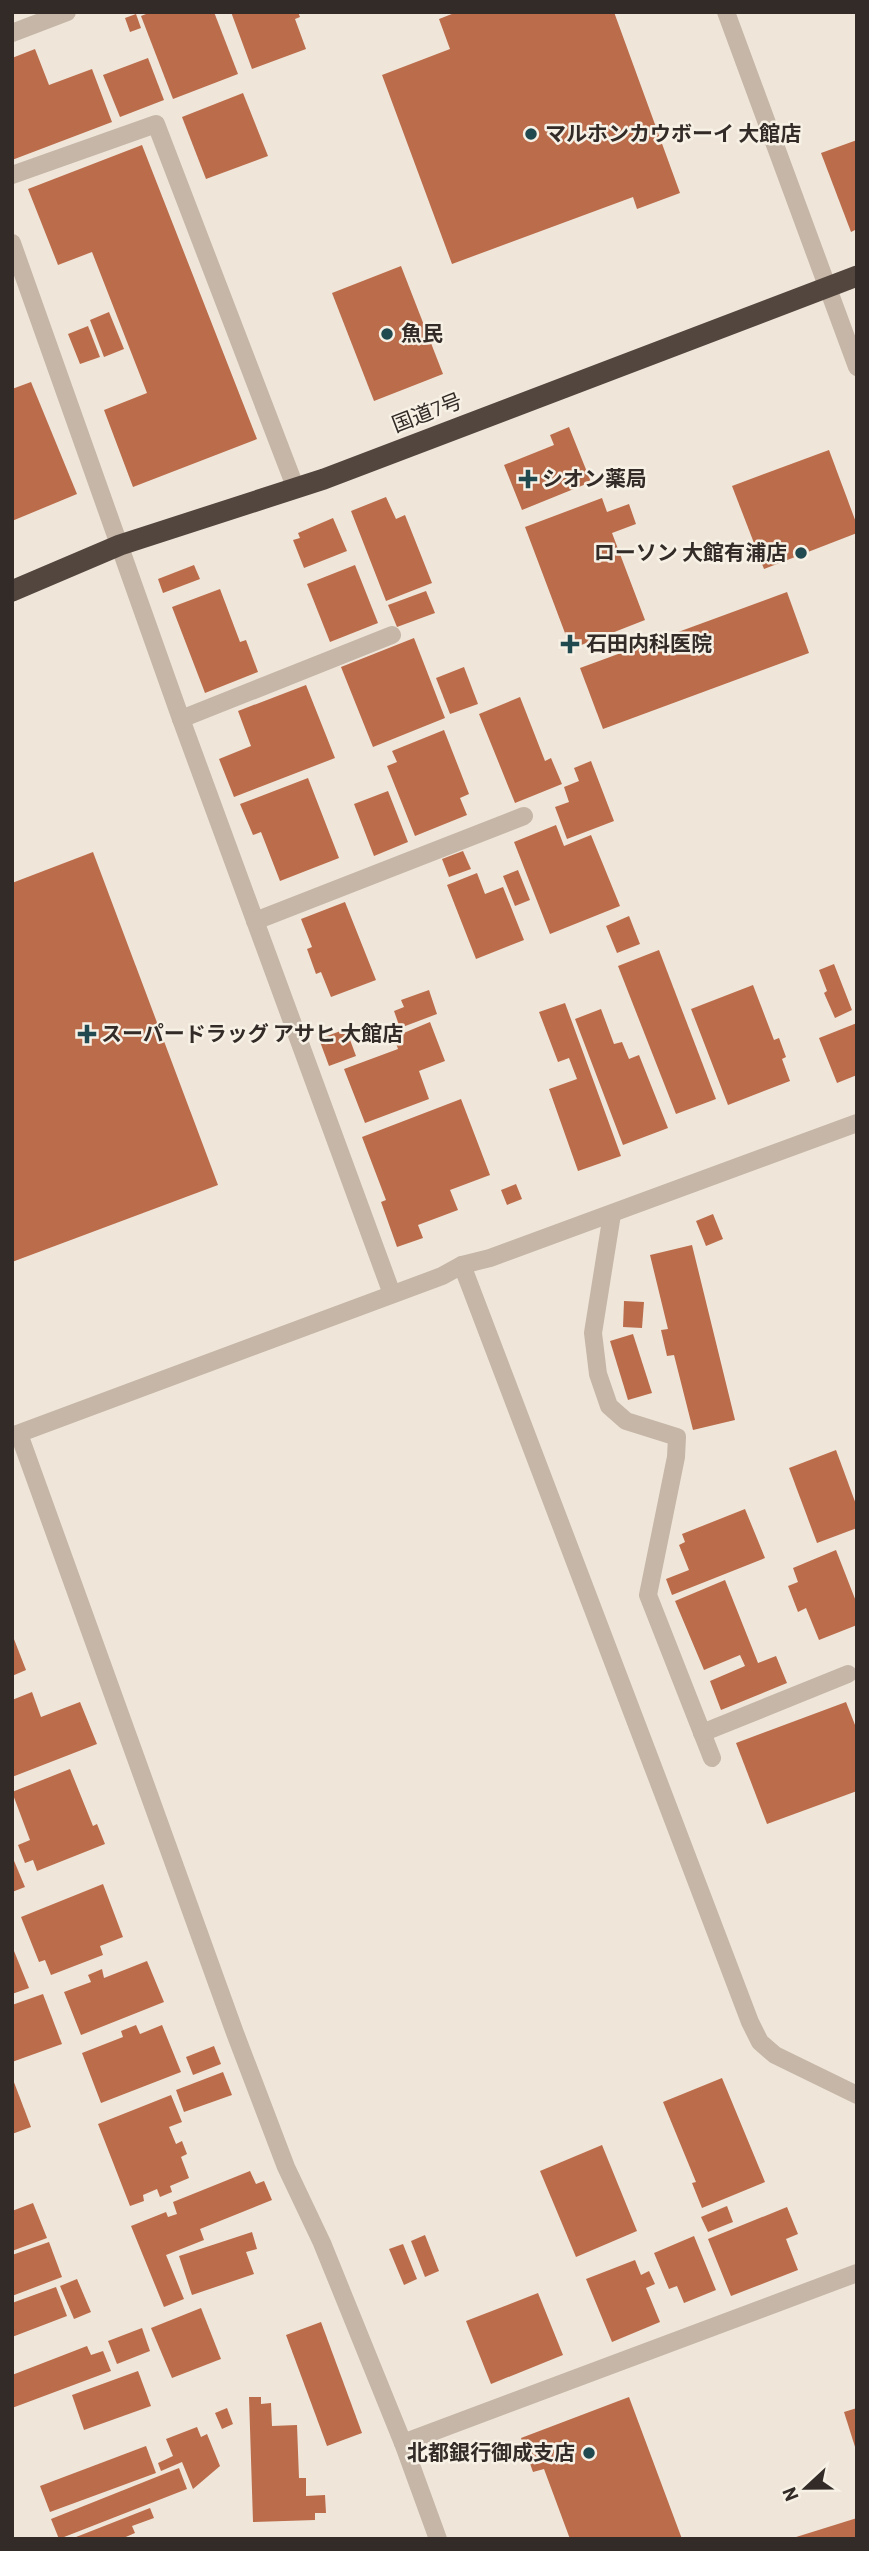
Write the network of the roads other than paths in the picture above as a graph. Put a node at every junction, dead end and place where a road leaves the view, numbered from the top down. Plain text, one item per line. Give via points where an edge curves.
1 (67, 12) edge
2 (726, 12) edge
3 (12, 33) edge
4 (12, 175) edge
5 (12, 243) edge
6 (857, 276) edge
7 (827, 287) junction
8 (857, 367) edge
9 (296, 489) junction
10 (120, 545) junction
11 (12, 591) edge
12 (392, 635) dead end
13 (181, 719) junction
14 (524, 816) dead end
15 (255, 921) junction
16 (857, 1123) edge
17 (612, 1214) junction
18 (462, 1265) junction
19 (392, 1294) junction
20 (16, 1435) edge
21 (848, 1674) dead end
22 (702, 1733) junction
23 (712, 1758) dead end
24 (857, 2095) edge
25 (857, 2273) edge
26 (403, 2443) junction
27 (438, 2539) edge

1 - 3 street
2 - 7 street
4 - 9 street via 156,124
5 - 10 street
6 - 7 highway, 国道7号
7 - 8 street
7 - 9 highway, 国道7号
9 - 10 highway, 国道7号
10 - 11 highway, 国道7号
10 - 13 street
12 - 13 street
13 - 15 street
14 - 15 street
15 - 19 street
16 - 17 street
17 - 18 street
17 - 22 street via 593,1333 598,1374 609,1406 626,1421 677,1437 648,1595
18 - 19 street
18 - 24 street via 750,2022 760,2042 775,2055
19 - 20 street
20 - 26 street via 286,2167
21 - 22 street
22 - 23 street
25 - 26 street
26 - 27 street

